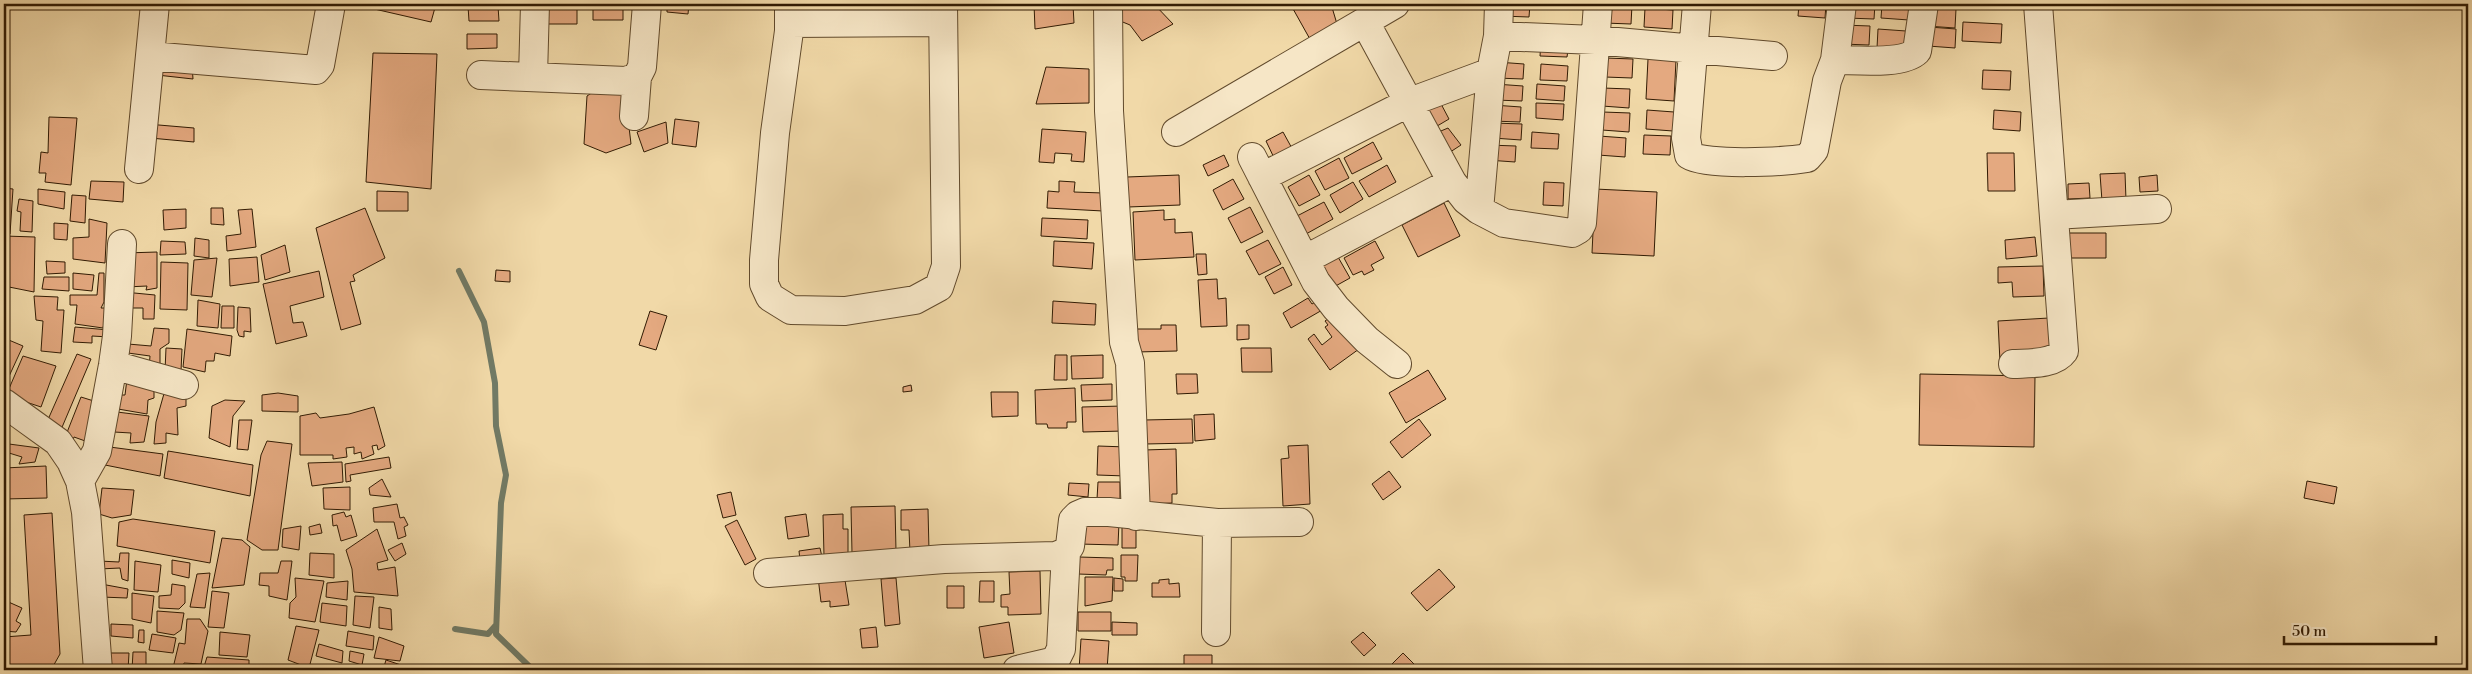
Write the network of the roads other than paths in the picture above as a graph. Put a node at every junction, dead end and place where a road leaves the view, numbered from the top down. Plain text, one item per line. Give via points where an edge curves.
1 (155, 4) edge
2 (331, 4) edge
3 (535, 4) edge
4 (647, 4) edge
5 (1108, 4) edge
6 (1396, 4) edge
7 (1499, 4) edge
8 (1598, 4) edge
9 (1697, 4) edge
10 (1842, 4) edge
11 (1924, 4) edge
12 (2038, 4) edge
13 (789, 13) edge
14 (943, 13) edge
15 (1365, 22) junction
16 (1498, 36) junction
17 (1595, 40) junction
18 (1693, 48) junction
19 (150, 56) junction
20 (1773, 56) dead end
21 (1835, 60) junction
22 (1491, 72) junction
23 (481, 75) dead end
24 (533, 76) junction
25 (637, 77) junction
26 (1410, 102) junction
27 (634, 116) dead end
28 (1176, 132) dead end
29 (139, 170) dead end
30 (1452, 182) junction
31 (2157, 209) dead end
32 (1479, 210) junction
33 (2054, 215) junction
34 (122, 244) dead end
35 (1306, 259) junction
36 (1397, 364) dead end
37 (2013, 364) dead end
38 (113, 365) junction
39 (184, 385) dead end
40 (4, 403) edge
41 (80, 481) junction
42 (1136, 516) junction
43 (1299, 522) dead end
44 (1217, 523) junction
45 (1066, 552) junction
46 (768, 573) dead end
47 (1216, 632) dead end
48 (98, 670) edge
49 (1017, 670) edge

1 - 19 street
2 - 19 street via 320,65 316,70
3 - 24 street
4 - 25 street via 642,67
5 - 42 street via 1109,111 1124,342 1130,363
6 - 15 street
7 - 16 street
8 - 17 street
9 - 18 street
10 - 21 street
11 - 21 street via 1917,51 1912,56
12 - 33 street
13 - 14 street
13 - 14 street via 764,284 770,297 791,310 845,310 915,300 939,287 946,266
15 - 26 street
15 - 28 street
16 - 17 street
16 - 22 street
17 - 18 street
17 - 32 street via 1579,229 1572,233 1504,223
18 - 20 street
18 - 21 street via 1686,148 1689,155 1704,160 1790,161 1807,158 1814,150 1827,81
19 - 29 street
22 - 26 street
22 - 32 street
23 - 24 street
24 - 25 street via 626,81
25 - 27 street
26 - 30 street
26 - 35 street via 1257,167
30 - 32 street
30 - 35 street
31 - 33 street
33 - 37 street via 2064,351 2053,360
34 - 38 street
35 - 36 street via 1316,282 1336,308
38 - 39 street
38 - 41 street via 97,451
40 - 41 street via 58,442 72,461
41 - 48 street via 86,512
42 - 44 street
42 - 45 street via 1109,512 1078,514 1073,520 1070,546
43 - 44 street
44 - 47 street
45 - 46 street via 1056,556 944,559
45 - 49 street via 1061,649 1055,661

